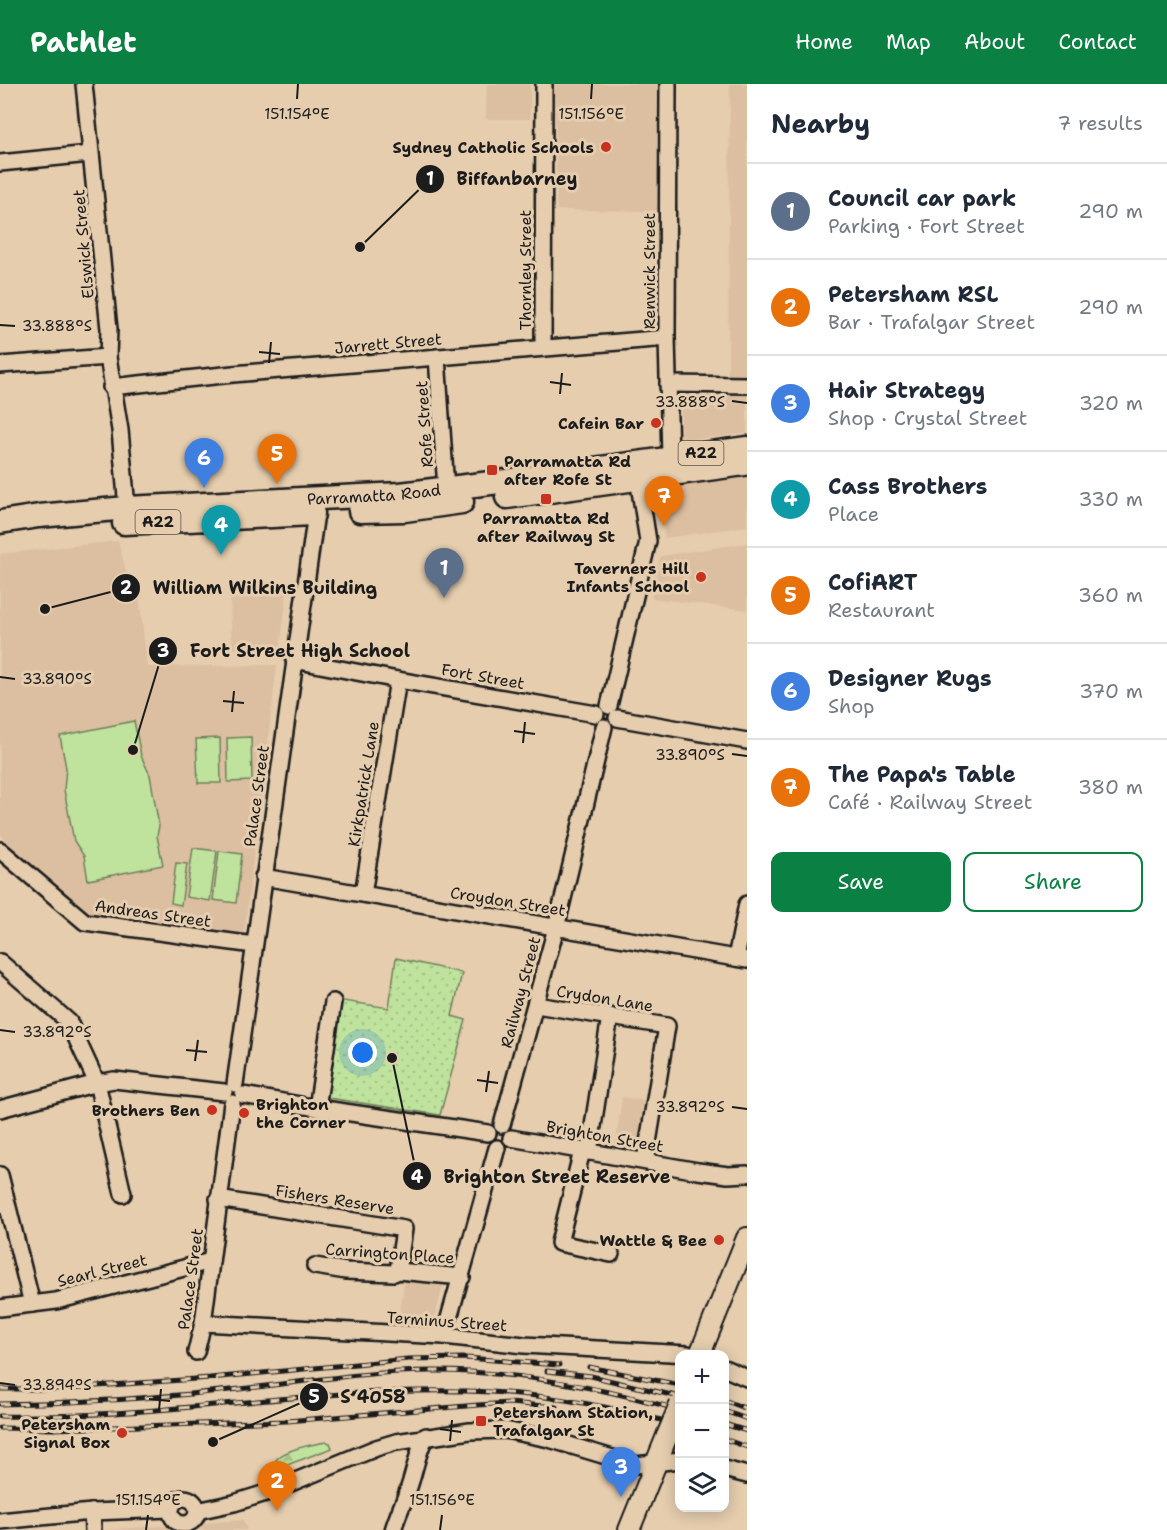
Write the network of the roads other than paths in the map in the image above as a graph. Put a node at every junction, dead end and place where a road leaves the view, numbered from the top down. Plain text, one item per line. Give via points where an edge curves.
1 (84, 84) edge
2 (544, 84) edge
3 (668, 84) edge
4 (90, 154) junction
5 (0, 163) edge
6 (667, 338) junction
7 (543, 348) junction
8 (108, 357) junction
9 (437, 357) junction
10 (0, 365) edge
11 (668, 384) junction
12 (747, 385) edge
13 (111, 387) junction
14 (747, 448) edge
15 (670, 457) junction
16 (747, 463) edge
17 (638, 478) junction
18 (446, 489) junction
19 (127, 508) junction
20 (316, 513) junction
21 (0, 522) edge
22 (0, 536) edge
23 (294, 660) junction
24 (398, 680) junction
25 (607, 716) junction
26 (747, 741) edge
27 (0, 850) edge
28 (263, 877) junction
29 (363, 894) junction
30 (747, 904) edge
31 (556, 928) junction
32 (254, 945) junction
33 (742, 959) edge
34 (0, 962) edge
35 (333, 1002) dead end
36 (536, 1005) junction
37 (610, 1016) junction
38 (98, 1083) junction
39 (233, 1093) junction
40 (317, 1108) junction
41 (0, 1109) edge
42 (502, 1125) junction
43 (488, 1133) junction
44 (511, 1138) junction
45 (496, 1148) junction
46 (585, 1151) junction
47 (645, 1161) junction
48 (747, 1174) edge
49 (0, 1175) edge
50 (728, 1175) junction
51 (747, 1184) edge
52 (123, 1194) dead end
53 (218, 1198) junction
54 (747, 1238) edge
55 (611, 1254) dead end
56 (211, 1261) junction
57 (315, 1266) dead end
58 (398, 1271) junction
59 (462, 1277) junction
60 (32, 1304) junction
61 (0, 1308) edge
62 (203, 1323) junction
63 (444, 1336) junction
64 (702, 1350) edge
65 (196, 1352) dead end
66 (675, 1353) edge
67 (729, 1370) edge
68 (747, 1378) edge
69 (675, 1417) edge
70 (426, 1436) junction
71 (396, 1442) junction
72 (675, 1461) edge
73 (656, 1463) junction
74 (729, 1470) edge
75 (747, 1475) edge
76 (398, 1510) junction
77 (197, 1511) junction
78 (92, 1512) junction
79 (0, 1521) edge
80 (175, 1521) edge
81 (93, 1530) edge
82 (393, 1530) edge
83 (629, 1530) edge

1 - 4 street, Elswick Street
2 - 7 street, Thornley Street
3 - 6 street, Renwick Street
4 - 5 street
4 - 8 street, Elswick Street via 108,320
6 - 7 street, Jarrett Street
6 - 11 street, Renwick Street
7 - 9 street, Jarrett Street
8 - 10 street
8 - 13 street, Elswick Street
9 - 13 street, Jarrett Street
9 - 18 street, Rofe Street
11 - 12 street
11 - 15 street, Renwick Street
13 - 19 street, Elswick Street via 120,430
14 - 15 highway, Parramatta Road / A22
15 - 18 highway, Parramatta Road / A22
16 - 17 highway, Parramatta Road / A22
17 - 20 highway, Parramatta Road / A22 via 405,510
17 - 25 street, Railway Street via 648,546
18 - 19 highway, Parramatta Road / A22
19 - 21 highway, Parramatta Road / A22
20 - 22 highway, Parramatta Road / A22 via 102,524
20 - 23 street, Palace Street
23 - 24 street, Fort Street
23 - 28 street, Palace Street
24 - 25 street, Fort Street
24 - 29 street, Kirkpatrick Lane
25 - 26 street, Fort Street
25 - 31 street, Railway Street
27 - 32 street, Andreas Street via 85,922
28 - 29 street, Croydon Street
28 - 32 street, Palace Street
29 - 31 street, Croydon Street
30 - 33 street
31 - 33 street, Croydon Street
31 - 36 street, Railway Street
32 - 39 street, Palace Street
34 - 38 street via 69,1022
35 - 40 street
36 - 37 street, Crydon Lane
36 - 42 street, Railway Street
37 - 46 street
37 - 47 street, Crydon Lane via 667,1026
38 - 39 street via 114,1080
38 - 41 street
38 - 52 street
39 - 40 street
39 - 53 street, Palace Street
40 - 43 street
42 - 43 street via 495,1125
42 - 44 street via 510,1131
43 - 45 street via 490,1144
44 - 45 street via 506,1146
44 - 46 street, Brighton Street
45 - 59 street
46 - 47 street, Brighton Street
46 - 55 street via 559,1243
47 - 50 street, Brighton Street
48 - 50 street, Brighton Street
49 - 60 street
50 - 51 street, Brighton Street
53 - 56 street, Palace Street
53 - 58 street, Fishers Reserve via 404,1229
54 - 64 main road
56 - 60 street, Searl Street
56 - 62 street, Palace Street
57 - 58 street, Carrington Place via 346,1271
58 - 59 street, Carrington Place
59 - 63 street
60 - 61 street, Searl Street
62 - 63 street, Terminus Street
62 - 65 street, Palace Street
63 - 66 street, Terminus Street via 536,1346
67 - 68 street
69 - 73 main road, bridge
70 - 71 street
70 - 73 street via 505,1430 563,1442 631,1464
70 - 76 street
71 - 76 street via 406,1457
71 - 77 street via 269,1492
72 - 73 street
73 - 83 main road
74 - 75 street
76 - 82 street
77 - 80 street via 192,1521
77 - 80 street via 195,1503 185,1497 177,1499
78 - 79 street
78 - 80 street via 138,1509
78 - 81 street

